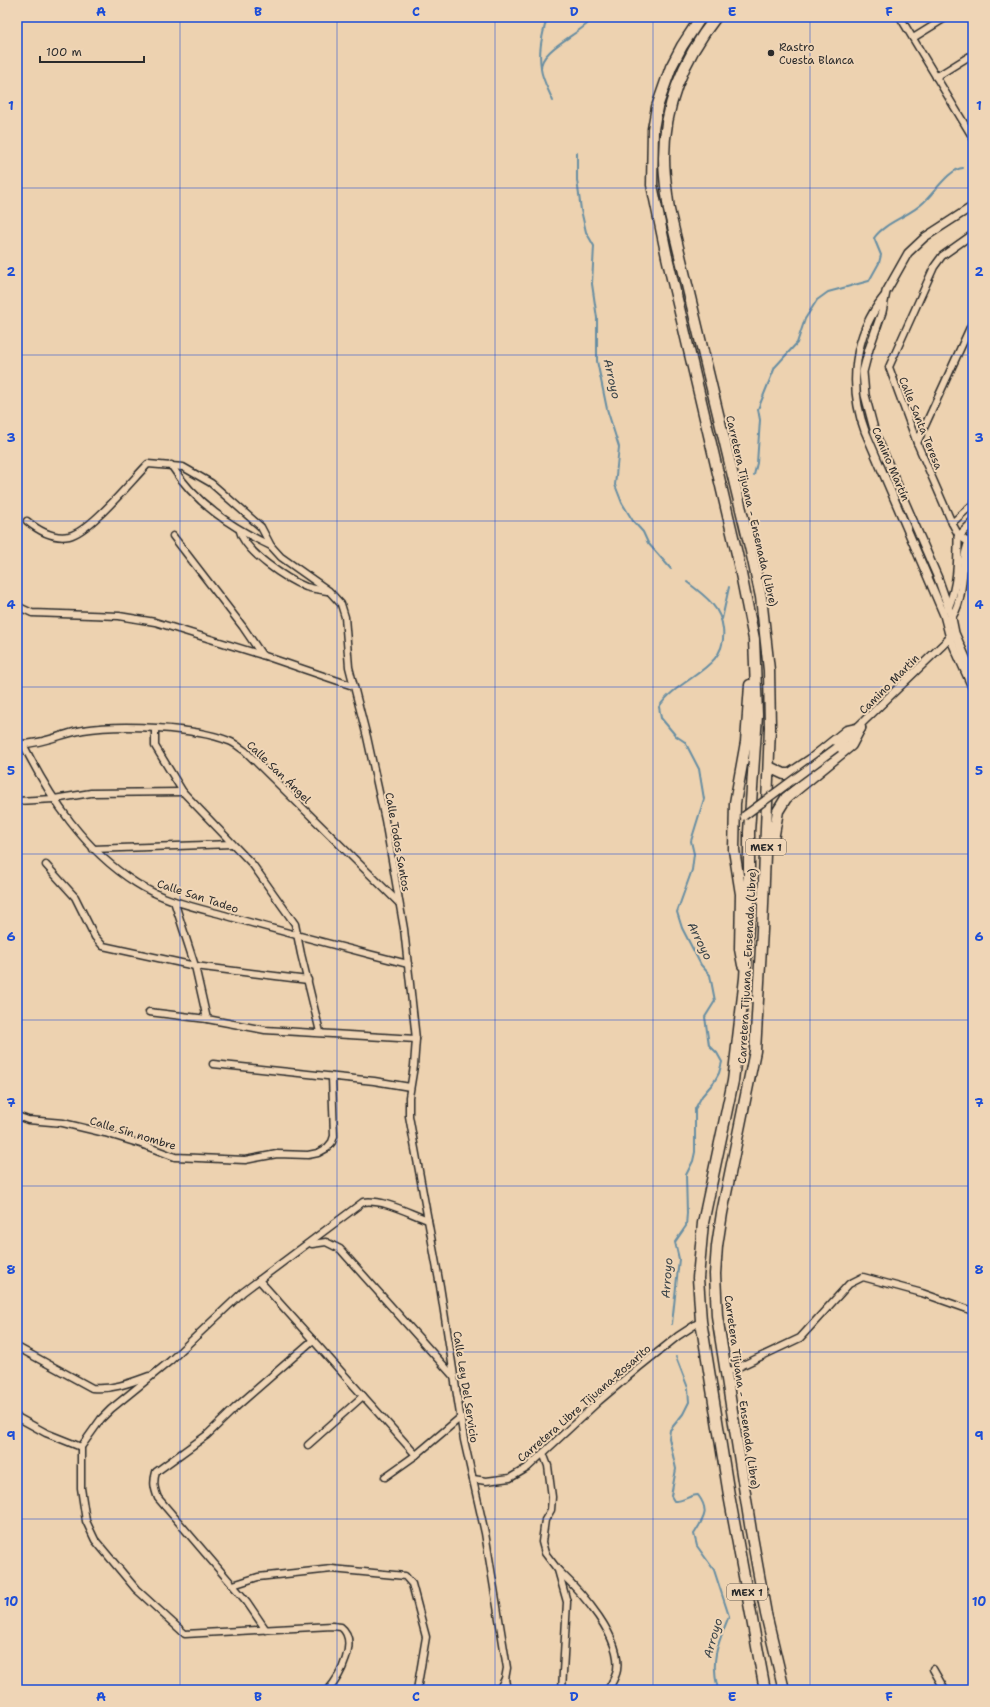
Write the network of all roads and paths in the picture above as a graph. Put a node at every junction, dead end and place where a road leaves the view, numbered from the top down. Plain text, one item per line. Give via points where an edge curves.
1 (701, 17) edge
2 (716, 17) edge
3 (900, 17) edge
4 (947, 17) edge
5 (912, 38) junction
6 (973, 54) edge
7 (936, 76) junction
8 (973, 138) edge
9 (973, 206) edge
10 (973, 234) edge
11 (884, 296) junction
12 (973, 321) edge
13 (917, 443) junction
14 (171, 465) junction
15 (973, 504) edge
16 (27, 521) dead end
17 (973, 522) edge
18 (952, 523) junction
19 (240, 531) junction
20 (173, 536) dead end
21 (958, 536) junction
22 (970, 539) edge
23 (271, 546) junction
24 (329, 591) junction
25 (17, 606) edge
26 (949, 607) junction
27 (944, 615) junction
28 (952, 618) junction
29 (946, 624) junction
30 (952, 636) junction
31 (262, 655) junction
32 (756, 670) junction
33 (973, 674) edge
34 (353, 686) junction
35 (973, 689) edge
36 (860, 728) junction
37 (155, 729) junction
38 (20, 744) edge
39 (769, 767) junction
40 (182, 792) junction
41 (54, 799) junction
42 (17, 802) edge
43 (734, 822) junction
44 (232, 844) junction
45 (93, 849) junction
46 (766, 852) junction
47 (46, 865) dead end
48 (174, 901) junction
49 (399, 903) junction
50 (299, 937) junction
51 (408, 964) junction
52 (195, 966) junction
53 (745, 978) junction
54 (308, 980) junction
55 (148, 1012) dead end
56 (207, 1019) junction
57 (320, 1032) junction
58 (416, 1039) junction
59 (213, 1064) dead end
60 (332, 1078) junction
61 (410, 1087) junction
62 (17, 1116) edge
63 (428, 1220) junction
64 (309, 1244) junction
65 (259, 1280) junction
66 (973, 1311) edge
67 (701, 1321) junction
68 (313, 1340) junction
69 (17, 1347) edge
70 (726, 1373) junction
71 (152, 1375) junction
72 (454, 1377) junction
73 (362, 1396) junction
74 (17, 1417) edge
75 (461, 1417) junction
76 (308, 1445) dead end
77 (81, 1447) junction
78 (543, 1453) junction
79 (416, 1456) junction
80 (385, 1477) dead end
81 (473, 1479) junction
82 (558, 1570) junction
83 (233, 1585) junction
84 (266, 1630) junction
85 (933, 1669) dead end
86 (505, 1679) junction
87 (328, 1690) edge
88 (417, 1690) edge
89 (499, 1690) edge
90 (508, 1690) edge
91 (562, 1690) edge
92 (608, 1690) edge
93 (765, 1690) edge
94 (784, 1690) edge
95 (945, 1690) edge

1 - 32 highway, Carretera Tijuana - Ensenada (Libre) / MEX 1 via 671,67 657,108 652,129 652,185 666,257 737,554 754,640
2 - 39 highway, Carretera Tijuana - Ensenada (Libre) / MEX 1 via 698,42 679,78 668,121 664,160 669,210 761,597 769,670
3 - 5 street
4 - 5 street
5 - 7 street
6 - 7 street
7 - 8 street
9 - 11 street, Camino Martín via 913,247
10 - 13 street, Calle Santa Teresa via 937,262 890,362 890,372
11 - 26 street, Camino Martín via 882,312 864,372 868,412
11 - 27 street, Camino Martín via 874,309 857,358 856,401 865,431
12 - 13 street
13 - 18 street, Calle Santa Teresa
14 - 16 street via 148,464 113,501 76,534 48,534 39,531
14 - 19 street via 192,493
14 - 23 street via 198,474 223,492 261,527
15 - 18 street
17 - 21 street
18 - 21 street, Calle Santa Teresa
19 - 23 street
19 - 24 street via 246,545 293,581 309,588
20 - 31 street
21 - 22 street
21 - 26 street via 958,571
22 - 28 street via 960,594
23 - 24 street via 296,569
24 - 34 street, Calle Todos Santos via 341,604 345,617
25 - 31 street via 32,612 118,616 149,621
26 - 27 street
26 - 28 street, Camino Martín
27 - 29 street, Camino Martín
28 - 29 street
28 - 30 street, Camino Martín
29 - 30 street, Camino Martín
30 - 33 street
30 - 35 street
30 - 36 street, Camino Martin
31 - 34 street
32 - 43 highway via 750,688 746,742
32 - 53 highway, Carretera Tijuana - Ensenada (Libre) / MEX 1 via 750,825 750,907
34 - 49 street, Calle Todos Santos via 368,738
36 - 39 highway via 847,731 790,774
36 - 43 street, Camino Martin, bridge
36 - 46 highway via 851,744 786,798 778,811 773,840
37 - 38 street, Calle San Ángel via 93,729
37 - 40 street via 156,746
37 - 49 street, Calle San Ángel via 197,733 230,741 245,751
38 - 41 street, Calle San Tadeo
39 - 46 highway, Carretera Tijuana - Ensenada (Libre) / MEX 1
40 - 41 street via 91,793
40 - 44 street
41 - 42 street
41 - 45 street, Calle San Tadeo
43 - 53 highway via 734,850 741,894 740,949
44 - 45 street
44 - 50 street via 253,866 276,897 295,924
45 - 48 street, Calle San Tadeo via 136,883
46 - 70 highway, Carretera Tijuana - Ensenada (Libre) / MEX 1 via 755,1051 717,1246 717,1316
47 - 52 street via 76,897 95,937 103,946
48 - 50 street, Calle San Tadeo
48 - 52 street
49 - 51 street, Calle Todos Santos
50 - 51 street, Calle San Tadeo
50 - 54 street
51 - 58 street, Calle Todos Santos
52 - 54 street
52 - 56 street
53 - 67 highway, Carretera Tijuana - Ensenada (Libre) / MEX 1 via 733,1080 703,1223 699,1261
54 - 57 street
55 - 56 street
56 - 57 street via 265,1030
57 - 58 street
58 - 61 street, Calle Todos Santos
59 - 60 street
60 - 61 street
60 - 62 street, Calle Sin nombre via 334,1136 327,1148 308,1155 277,1154 245,1160 175,1157 105,1133 64,1123 28,1120
61 - 63 street, Calle Ley Del Servicio via 409,1116
63 - 64 street via 387,1205 363,1202
63 - 72 street, Calle Ley Del Servicio
64 - 65 street
64 - 72 street via 326,1242 340,1249
65 - 68 street
65 - 71 street
66 - 70 street via 898,1286 859,1278 849,1284 800,1338
67 - 78 street, Carretera Libre Tijuana-Rosarito via 638,1368
67 - 93 highway, Carretera Tijuana - Ensenada (Libre) / MEX 1 via 730,1502
68 - 73 street
68 - 83 street via 234,1408 207,1435 156,1472 154,1490 158,1498
69 - 71 street via 92,1388 103,1389 124,1385
70 - 94 highway, Carretera Tijuana - Ensenada (Libre) / MEX 1 via 766,1614
71 - 77 street via 101,1419
72 - 75 street, Calle Ley Del Servicio
73 - 76 street
73 - 79 street
74 - 77 street via 46,1433
75 - 79 street
75 - 81 street, Calle Ley Del Servicio
77 - 84 street via 81,1488 86,1521 95,1540 136,1589 185,1634
78 - 81 street, Carretera Libre Tijuana-Rosarito via 527,1468 510,1478 486,1481
78 - 82 street via 548,1466 552,1496 542,1542 545,1553
79 - 80 street
81 - 86 street, Calle Ley Del Servicio via 485,1534 507,1668
82 - 91 street via 567,1602
82 - 92 street via 574,1585 602,1622 615,1648 617,1672
83 - 84 street via 257,1614
83 - 88 street via 258,1576 332,1569 405,1576 412,1584 426,1637
84 - 87 street via 332,1626 345,1630 348,1646 344,1666 338,1679
85 - 95 street
86 - 89 street
86 - 90 street, Calle Ley Del Servicio

